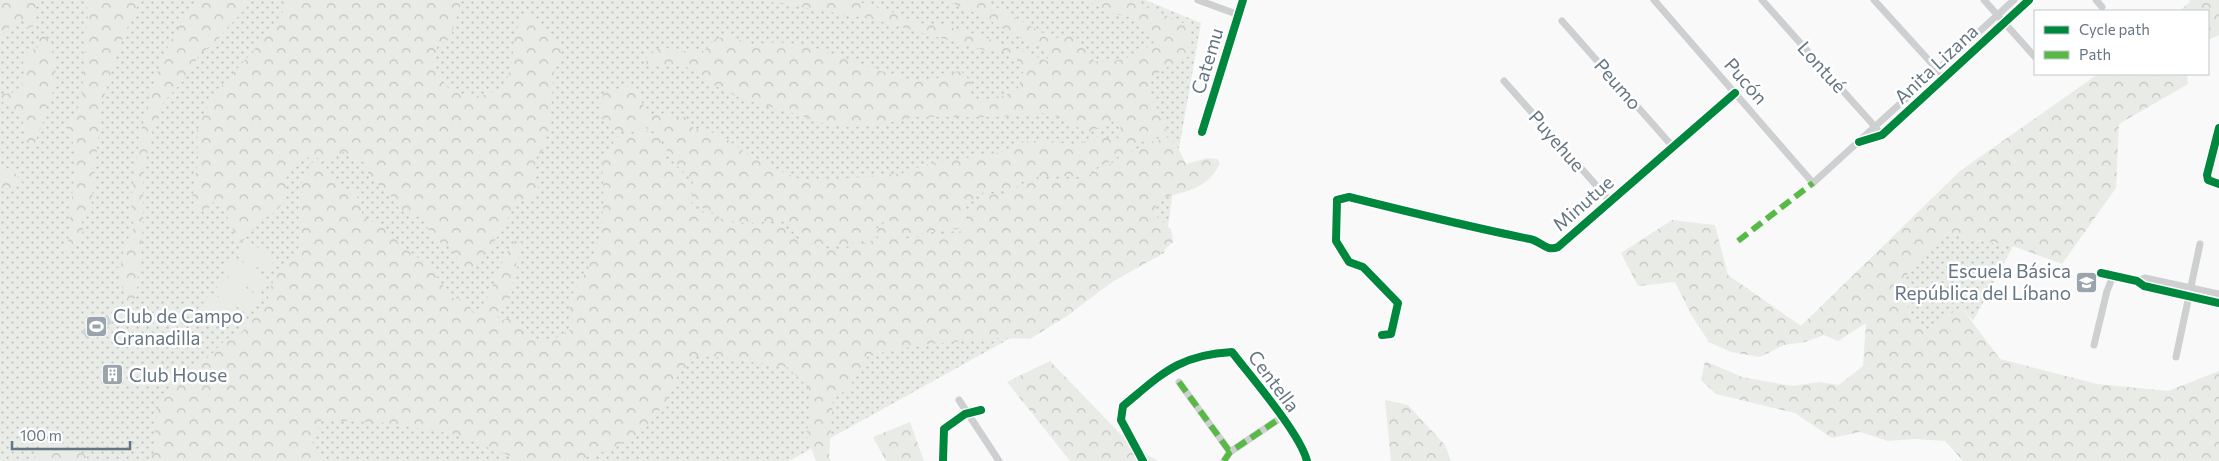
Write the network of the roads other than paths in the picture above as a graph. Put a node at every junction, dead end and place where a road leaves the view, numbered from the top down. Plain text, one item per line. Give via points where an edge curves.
1 (1198, 0) edge
2 (1243, 0) edge
3 (1654, 0) edge
4 (1762, 0) edge
5 (1874, 0) edge
6 (1984, 0) edge
7 (2014, 0) edge
8 (2029, 0) edge
9 (2096, 0) edge
10 (2102, 7) dead end
11 (1997, 15) junction
12 (1239, 16) junction
13 (1562, 21) dead end
14 (2004, 23) junction
15 (2034, 56) edge
16 (1937, 70) junction
17 (1945, 78) junction
18 (1504, 81) dead end
19 (1734, 93) junction
20 (1876, 127) junction
21 (2219, 128) edge
22 (1202, 132) dead end
23 (1882, 135) junction
24 (2217, 139) edge
25 (1859, 142) junction
26 (1674, 147) junction
27 (1813, 183) joint
28 (2219, 184) edge
29 (1610, 202) junction
30 (2200, 244) dead end
31 (2101, 273) dead end
32 (2113, 276) junction
33 (2138, 281) junction
34 (2191, 287) junction
35 (2219, 294) edge
36 (2189, 297) junction
37 (2219, 304) edge
38 (1382, 335) dead end
39 (2094, 345) dead end
40 (2176, 357) dead end
41 (1179, 382) dead end
42 (960, 400) dead end
43 (981, 410) dead end
44 (967, 414) junction
45 (1282, 417) junction
46 (1230, 452) junction
47 (943, 461) edge
48 (999, 461) edge
49 (1143, 461) edge
50 (1224, 461) edge
51 (1306, 461) edge

1 - 12 street
2 - 12 street, Catemu
3 - 19 street, Pucón
4 - 20 street, Lontué
5 - 16 street
6 - 11 street
7 - 11 street, Anita Lizana
8 - 14 street, Anita Lizana
9 - 10 street
11 - 14 street
11 - 16 street, Anita Lizana
12 - 22 street, Catemu
13 - 26 street, Peumo
14 - 15 street
14 - 17 street, Anita Lizana
16 - 17 street
16 - 20 street, Anita Lizana
17 - 23 street, Anita Lizana
18 - 29 street, Puyehue
19 - 26 street, Minutue
19 - 27 street, Pucón
20 - 23 street, Lontué
20 - 25 street, Anita Lizana
21 - 24 street
23 - 25 street, Anita Lizana
24 - 28 street via 2207,175 2208,180
25 - 27 street, Anita Lizana
26 - 29 street, Minutue
29 - 38 street, Minutue via 1552,249 1532,239 1481,230 1350,197 1337,200 1336,241 1344,255 1349,262 1364,267 1398,303 1390,334
30 - 34 street
31 - 32 street
32 - 33 street
32 - 39 street
33 - 34 street via 2145,278
33 - 36 street via 2144,286
34 - 35 street
34 - 36 street
36 - 37 street
36 - 40 street
41 - 46 street
42 - 44 street
43 - 44 street
44 - 47 street via 944,429
44 - 48 street
45 - 46 street
45 - 49 street, Centella via 1232,352 1208,353 1168,368 1122,406 1121,420
45 - 51 street, Centella via 1304,451
46 - 50 street

